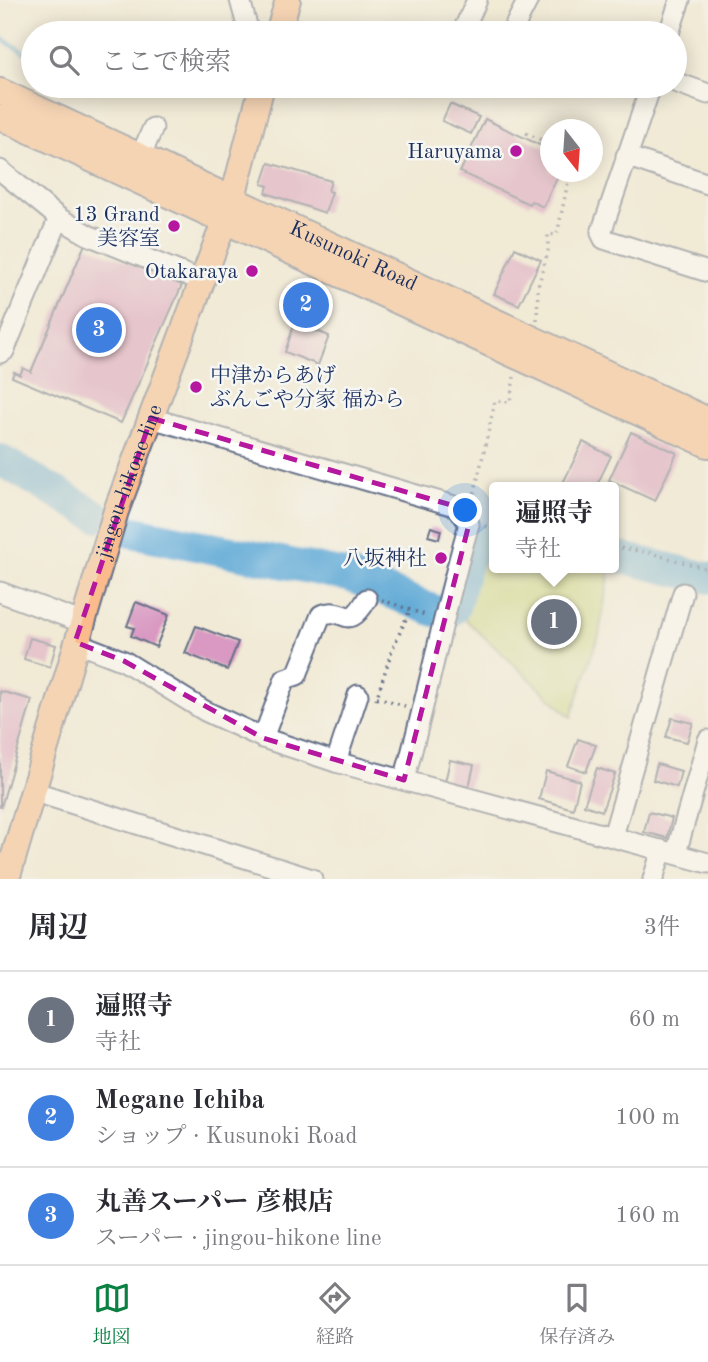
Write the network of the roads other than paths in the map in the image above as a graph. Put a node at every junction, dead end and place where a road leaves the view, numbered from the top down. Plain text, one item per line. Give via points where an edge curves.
1 (240, 0) edge
2 (288, 0) edge
3 (477, 0) edge
4 (528, 0) edge
5 (680, 0) edge
6 (246, 21) edge
7 (282, 21) edge
8 (467, 21) edge
9 (517, 21) edge
10 (673, 21) edge
11 (687, 86) edge
12 (0, 91) edge
13 (708, 94) edge
14 (259, 98) edge
15 (647, 98) edge
16 (0, 117) edge
17 (153, 128) dead end
18 (626, 156) junction
19 (140, 157) junction
20 (2, 178) edge
21 (708, 184) edge
22 (228, 211) junction
23 (59, 218) junction
24 (708, 272) edge
25 (202, 281) junction
26 (0, 353) edge
27 (151, 418) junction
28 (708, 420) edge
29 (706, 451) edge
30 (0, 592) edge
31 (683, 593) dead end
32 (367, 599) road end
33 (78, 632) junction
34 (368, 696) road end
35 (263, 737) junction
36 (708, 740) edge
37 (335, 762) junction
38 (404, 780) junction
39 (32, 791) junction
40 (613, 836) junction
41 (669, 852) junction
42 (708, 863) edge
43 (264, 872) edge
44 (7, 879) edge
45 (312, 879) edge
46 (653, 879) edge

1 - 6 street
2 - 7 main road
3 - 8 street
4 - 9 street
5 - 10 street
11 - 13 street
12 - 19 main road, Kusunoki Road
14 - 22 main road, jingou-hikone line
15 - 18 street
16 - 22 main road, Kusunoki Road
17 - 19 street
18 - 21 street
18 - 24 street via 601,233 604,239
19 - 22 main road, Kusunoki Road
20 - 23 street
22 - 25 main road, jingou-hikone line
22 - 28 main road, Kusunoki Road
22 - 29 main road, Kusunoki Road via 334,282
23 - 25 street via 88,235
23 - 26 street
25 - 27 main road, jingou-hikone line
27 - 33 main road, jingou-hikone line
27 - 38 street via 458,507 469,524
30 - 33 street
31 - 40 street
32 - 35 street via 352,619 329,612 321,615 297,675 285,679
33 - 35 street via 165,680 205,711
33 - 39 main road, jingou-hikone line
34 - 37 street
35 - 37 street
36 - 41 street
37 - 38 street
38 - 40 street
39 - 43 street
39 - 44 main road, jingou-hikone line
40 - 41 street
41 - 42 street
41 - 46 street
43 - 45 street

